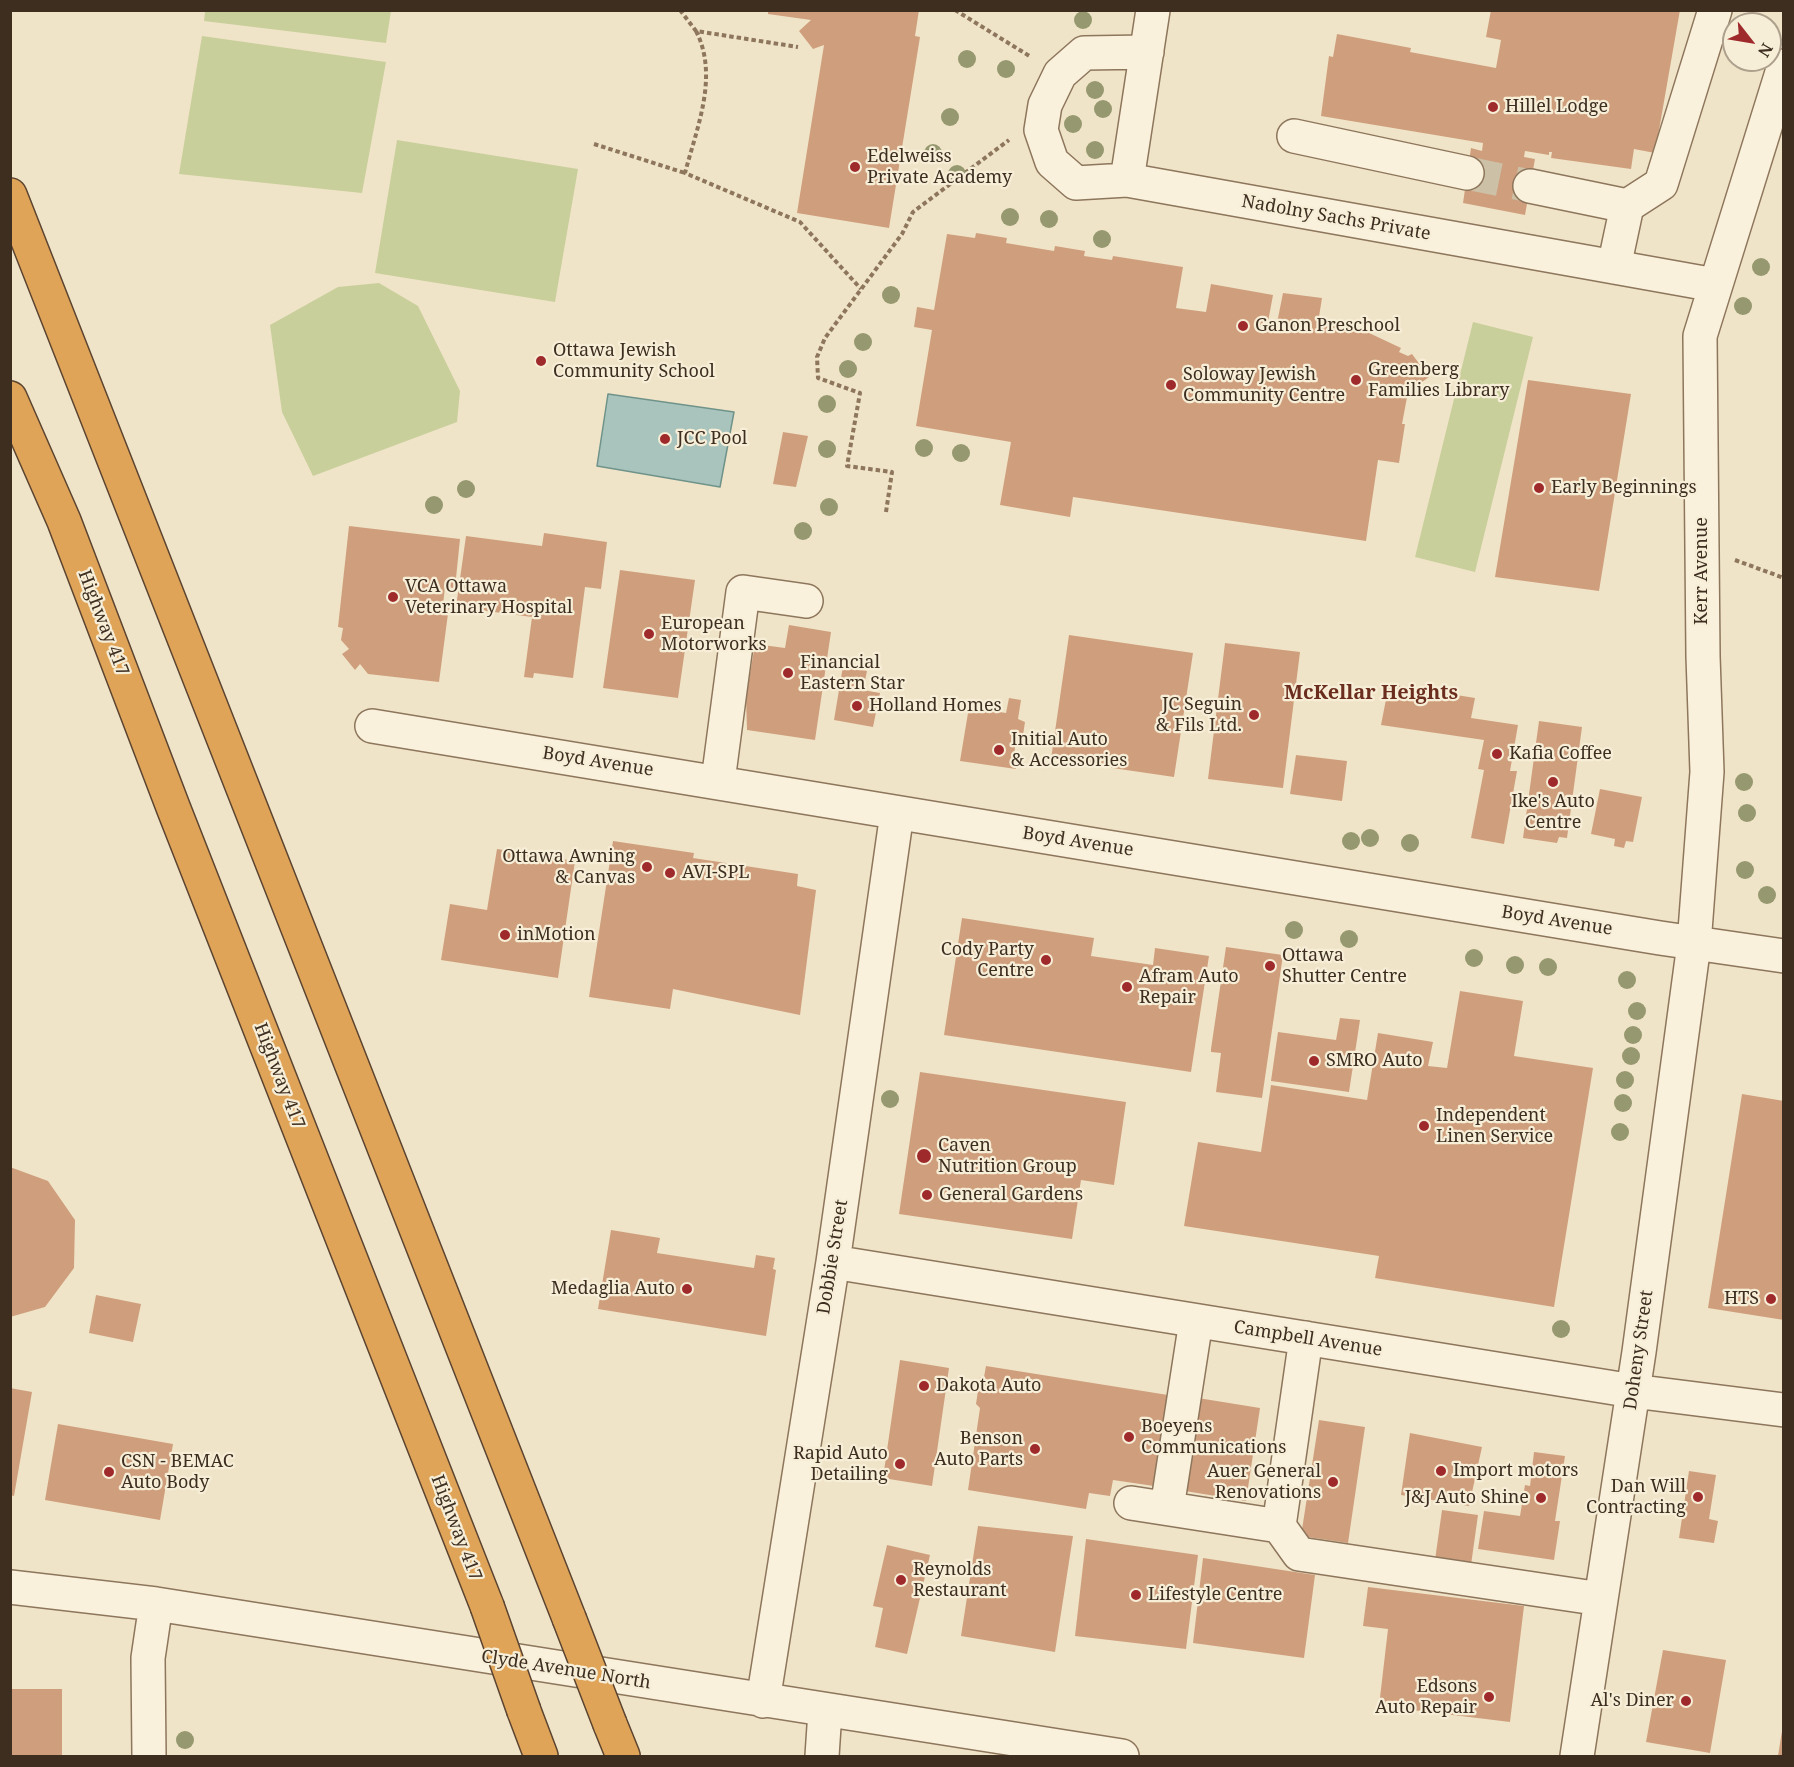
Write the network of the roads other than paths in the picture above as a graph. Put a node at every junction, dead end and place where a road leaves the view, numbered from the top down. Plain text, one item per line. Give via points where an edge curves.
1 (1153, 10) edge
2 (1715, 10) edge
3 (1147, 52) junction
4 (1784, 66) edge
5 (1294, 136) dead end
6 (1467, 173) tunnel mouth
7 (1127, 180) junction
8 (1530, 186) tunnel mouth
9 (10, 195) edge
10 (1627, 206) junction
11 (1614, 267) junction
12 (1715, 285) junction
13 (10, 398) edge
14 (806, 601) dead end
15 (372, 726) dead end
16 (718, 781) junction
17 (897, 813) junction
18 (1694, 944) junction
19 (1784, 956) edge
20 (833, 1262) junction
21 (1196, 1321) junction
22 (1306, 1338) junction
23 (1633, 1391) junction
24 (1784, 1410) edge
25 (1131, 1503) dead end
26 (1167, 1508) junction
27 (1279, 1526) junction
28 (10, 1587) edge
29 (1601, 1599) junction
30 (156, 1604) junction
31 (763, 1701) junction
32 (825, 1711) junction
33 (149, 1756) edge
34 (541, 1756) edge
35 (623, 1756) edge
36 (822, 1756) edge
37 (1122, 1756) edge
38 (1577, 1756) edge

1 - 3 street
2 - 10 street via 1661,184
3 - 7 street
3 - 7 street, Nadolny Sachs Private via 1084,53 1060,74 1045,105 1041,130 1052,162 1076,183
4 - 12 street, Kerr Avenue
5 - 6 street
7 - 11 street, Nadolny Sachs Private
8 - 10 street
9 - 35 highway, bridge
10 - 11 street
11 - 12 street, Nadolny Sachs Private
12 - 18 street, Kerr Avenue via 1700,336 1707,772
13 - 34 highway, Highway 417, bridge via 64,521 487,1606
14 - 16 street via 743,592
15 - 16 street, Boyd Avenue
16 - 17 street, Boyd Avenue
17 - 18 street, Boyd Avenue
17 - 20 street, Dobbie Street
18 - 19 street, Boyd Avenue
18 - 23 street, Doheny Street
20 - 21 street, Campbell Avenue
20 - 31 street, Dobbie Street
21 - 22 street, Campbell Avenue
21 - 26 street
22 - 23 street, Campbell Avenue
22 - 27 street
23 - 24 street, Campbell Avenue
23 - 29 street, Doheny Street
25 - 26 street
26 - 27 street
27 - 29 street via 1299,1554
28 - 30 street, Clyde Avenue North
29 - 38 street, Doheny Street
30 - 31 street, Clyde Avenue North
30 - 33 street via 148,1658
31 - 32 street, Clyde Avenue North
32 - 36 street
32 - 37 street, Clyde Avenue North

